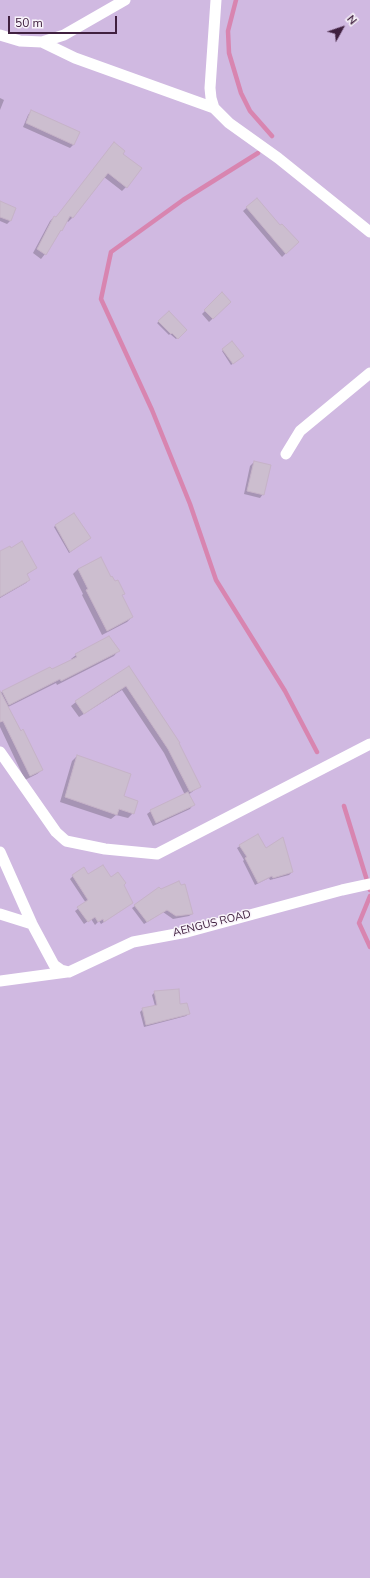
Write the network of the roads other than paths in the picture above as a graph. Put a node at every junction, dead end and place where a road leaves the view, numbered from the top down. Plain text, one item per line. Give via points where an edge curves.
1 (126, 0) edge
2 (216, 0) edge
3 (0, 35) edge
4 (42, 42) junction
5 (214, 108) junction
6 (370, 232) edge
7 (370, 373) edge
8 (286, 454) dead end
9 (370, 744) edge
10 (0, 752) edge
11 (0, 852) edge
12 (370, 884) edge
13 (0, 914) edge
14 (32, 924) junction
15 (69, 972) junction
16 (0, 981) edge

1 - 4 street via 64,35
2 - 5 street via 210,88
3 - 4 street via 20,41
4 - 5 street via 74,58
5 - 6 street via 229,123 278,158
7 - 8 street via 300,431
9 - 10 street via 157,854 105,849 66,841 56,832
11 - 14 street
12 - 15 street, AENGUS ROAD via 187,932 133,942
13 - 14 street
14 - 15 street via 54,965
15 - 16 street, AENGUS ROAD

